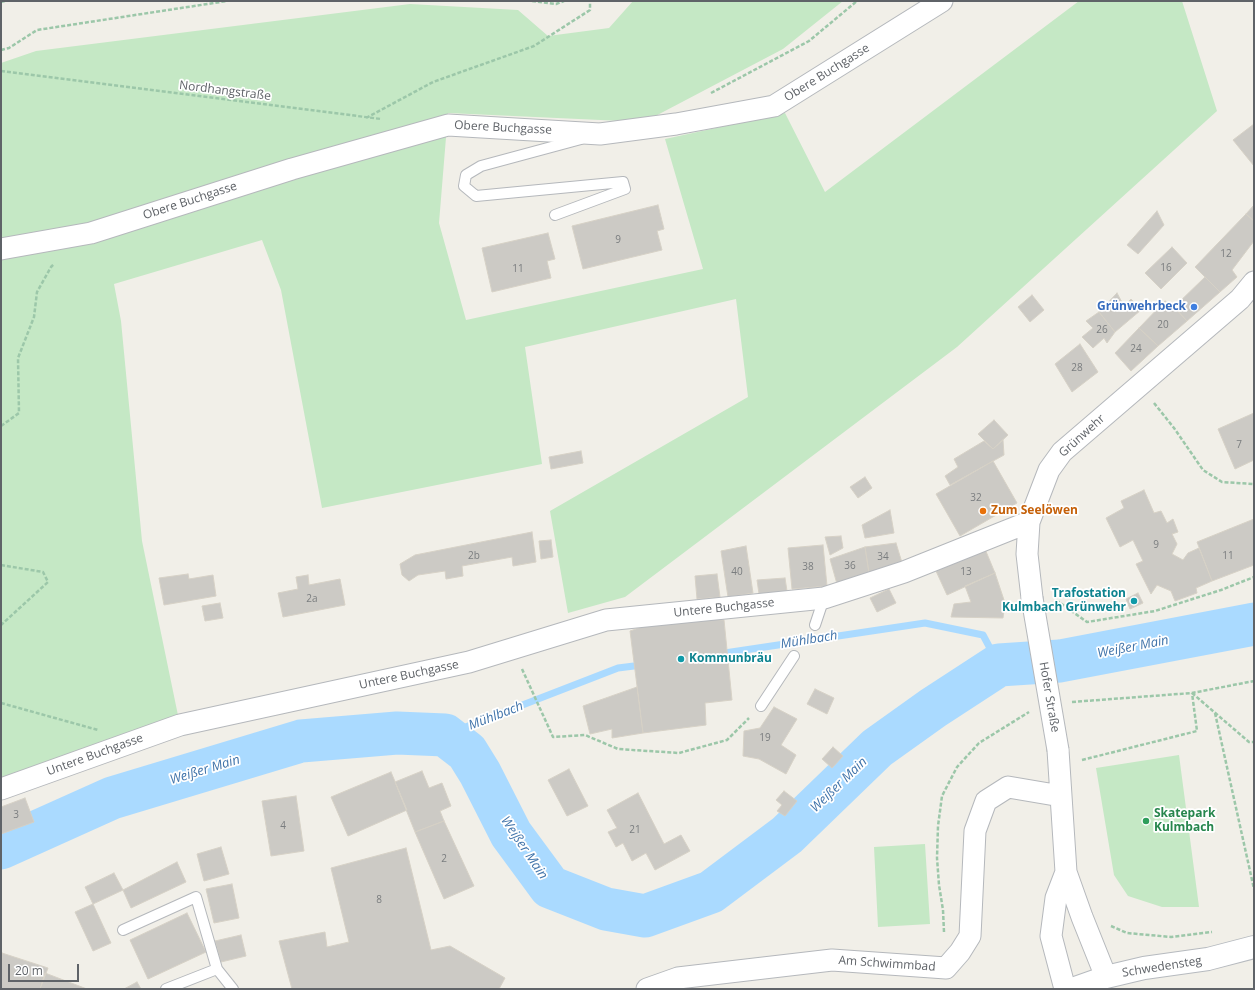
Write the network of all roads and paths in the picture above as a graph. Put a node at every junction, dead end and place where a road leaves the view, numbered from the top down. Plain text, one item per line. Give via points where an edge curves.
1 (4, 1) edge
2 (227, 1) edge
3 (532, 1) edge
4 (564, 1) edge
5 (590, 1) edge
6 (857, 1) edge
7 (942, 1) edge
8 (1, 2) edge
9 (1, 50) edge
10 (1, 71) edge
11 (707, 95) dead end
12 (366, 118) junction
13 (388, 120) dead end
14 (600, 134) junction
15 (555, 215) dead end
16 (1, 249) edge
17 (56, 263) dead end
18 (1254, 282) edge
19 (1140, 386) junction
20 (1, 426) edge
21 (1254, 484) edge
22 (1029, 522) junction
23 (1, 565) edge
24 (1254, 577) edge
25 (1032, 590) junction
26 (824, 598) junction
27 (1, 625) edge
28 (814, 625) dead end
29 (794, 656) dead end
30 (1254, 681) edge
31 (533, 693) dead end
32 (1192, 693) junction
33 (1148, 696) dead end
34 (1, 703) edge
35 (761, 706) joint
36 (1215, 713) junction
37 (99, 730) dead end
38 (1254, 742) edge
39 (1075, 762) dead end
40 (1, 789) edge
41 (1060, 796) junction
42 (1066, 872) junction
43 (1254, 889) edge
44 (1108, 924) dead end
45 (123, 930) dead end
46 (1213, 932) dead end
47 (1254, 947) edge
48 (217, 969) junction
49 (1106, 977) junction
50 (166, 989) edge
51 (233, 989) edge
52 (647, 989) edge
53 (1065, 989) edge
54 (1072, 989) edge

1 - 8 path
2 - 9 path via 37,30 9,48
3 - 4 path via 556,4
5 - 12 path via 590,10 534,46 433,82
6 - 11 path via 809,41
7 - 14 street, Obere Buchgasse via 774,106 676,124
10 - 12 path, Nordhangstraße
12 - 13 path, Nordhangstraße
14 - 15 lane via 481,166 466,175 464,186 476,196 623,182 625,189
14 - 16 street, Obere Buchgasse via 448,125 292,169 91,233
17 - 20 path via 37,292 34,317 18,358 19,413
18 - 19 street, Grünwehr via 1240,299
19 - 21 path via 1204,470 1222,482
19 - 22 street, Grünwehr via 1062,452 1049,470
22 - 25 street, Hofer Straße via 1027,554
22 - 26 street via 904,572
23 - 27 path via 43,572 48,582
24 - 25 path via 1155,611 1087,622
25 - 41 street, Hofer Straße, bridge via 1058,750
26 - 28 lane
26 - 40 street, Untere Buchgasse via 606,620 469,662 180,725
29 - 35 lane
30 - 32 path
31 - 35 path via 553,737 585,735 618,749 679,753 727,740
32 - 33 path
32 - 36 path
32 - 39 path via 1197,731
34 - 37 path
36 - 38 path via 1249,742
36 - 43 path
41 - 42 street, Hofer Straße
41 - 52 street, Am Schwimmbad via 1008,787 986,801 975,832 970,936 946,968 832,960 678,978
42 - 49 street, Hofer Straße
42 - 53 street, Hofer Straße via 1056,898 1051,936
44 - 46 path via 1127,933 1171,937
45 - 48 lane via 196,897
47 - 49 street, Schwedensteg via 1208,959 1144,968
48 - 50 lane
48 - 51 lane
49 - 54 street, Schwedensteg

